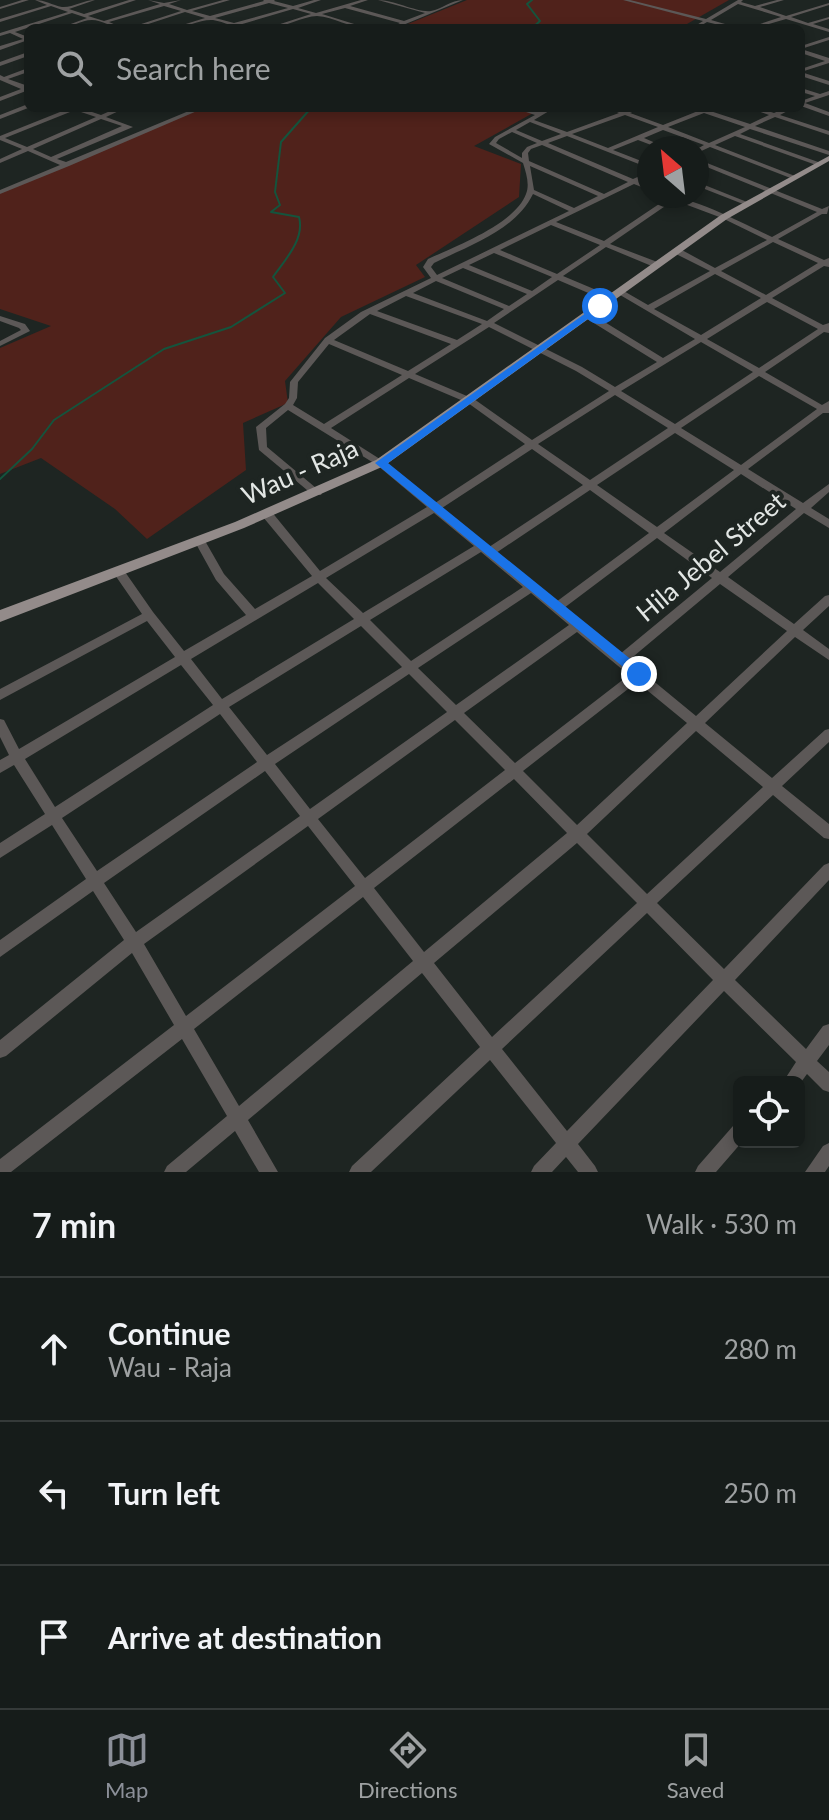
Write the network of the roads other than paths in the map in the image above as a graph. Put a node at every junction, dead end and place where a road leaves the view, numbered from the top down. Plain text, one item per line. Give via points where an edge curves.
1 (27, 0) edge
2 (93, 0) edge
3 (134, 0) edge
4 (152, 0) edge
5 (179, 0) edge
6 (228, 0) edge
7 (270, 0) edge
8 (319, 0) edge
9 (366, 0) edge
10 (380, 0) edge
11 (411, 0) edge
12 (461, 0) edge
13 (625, 0) edge
14 (782, 0) edge
15 (807, 0) edge
16 (41, 1) edge
17 (740, 1) edge
18 (52, 2) edge
19 (164, 4) junction
20 (398, 5) junction
21 (828, 5) edge
22 (344, 6) junction
23 (0, 8) edge
24 (293, 8) junction
25 (755, 8) junction
26 (64, 9) junction
27 (186, 11) junction
28 (767, 11) junction
29 (72, 12) junction
30 (430, 13) junction
31 (318, 14) junction
32 (758, 14) dead end
33 (84, 16) junction
34 (209, 17) junction
35 (785, 17) junction
36 (93, 18) junction
37 (829, 18) edge
38 (710, 19) junction
39 (0, 21) edge
40 (404, 23) joint
41 (34, 24) edge
42 (74, 24) edge
43 (104, 24) edge
44 (109, 24) edge
45 (144, 24) edge
46 (187, 24) edge
47 (231, 24) joint
48 (284, 24) edge
49 (352, 24) edge
50 (701, 24) edge
51 (725, 24) edge
52 (763, 24) edge
53 (808, 24) junction
54 (805, 25) edge
55 (24, 27) edge
56 (0, 28) edge
57 (829, 31) edge
58 (9, 32) junction
59 (0, 35) edge
60 (24, 38) edge
61 (829, 38) edge
62 (24, 40) edge
63 (805, 47) edge
64 (0, 48) edge
65 (805, 51) edge
66 (24, 55) edge
67 (829, 61) edge
68 (0, 64) edge
69 (805, 70) edge
70 (24, 71) edge
71 (805, 74) edge
72 (1, 79) edge
73 (829, 83) edge
74 (24, 88) edge
75 (24, 90) edge
76 (805, 91) edge
77 (829, 93) edge
78 (820, 96) junction
79 (0, 99) edge
80 (805, 102) edge
81 (805, 105) edge
82 (24, 108) edge
83 (65, 112) edge
84 (87, 112) edge
85 (113, 112) edge
86 (191, 112) edge
87 (532, 112) edge
88 (543, 112) edge
89 (700, 112) edge
90 (706, 112) edge
91 (765, 112) edge
92 (781, 112) edge
93 (624, 113) joint
94 (539, 114) junction
95 (829, 114) edge
96 (774, 115) junction
97 (0, 117) edge
98 (101, 117) junction
99 (530, 120) junction
100 (127, 126) junction
101 (750, 126) junction
102 (662, 127) junction
103 (511, 130) junction
104 (143, 132) junction
105 (829, 133) edge
106 (566, 134) junction
107 (735, 134) junction
108 (640, 136) edge
109 (637, 137) edge
110 (0, 138) edge
111 (541, 144) junction
112 (710, 145) junction
113 (27, 149) junction
114 (608, 150) junction
115 (829, 156) edge
116 (51, 159) junction
117 (0, 161) edge
118 (637, 161) edge
119 (526, 162) junction
120 (819, 164) junction
121 (67, 165) junction
122 (709, 166) edge
123 (793, 177) junction
124 (637, 179) edge
125 (633, 181) junction
126 (637, 183) edge
127 (709, 189) edge
128 (768, 190) junction
129 (531, 191) junction
130 (0, 192) edge
131 (603, 196) junction
132 (745, 203) junction
133 (655, 208) edge
134 (700, 208) edge
135 (573, 210) junction
136 (827, 212) edge
137 (724, 217) junction
138 (549, 222) junction
139 (772, 239) junction
140 (604, 245) junction
141 (493, 250) junction
142 (677, 251) junction
143 (827, 263) edge
144 (462, 265) junction
145 (657, 265) junction
146 (715, 272) junction
147 (558, 277) junction
148 (435, 278) junction
149 (405, 293) junction
150 (533, 294) junction
151 (614, 296) junction
152 (766, 299) junction
153 (649, 308) junction
154 (510, 309) junction
155 (370, 311) junction
156 (587, 315) junction
157 (0, 318) edge
158 (488, 324) junction
159 (827, 328) edge
160 (0, 335) edge
161 (20, 336) junction
162 (702, 339) junction
163 (328, 340) junction
164 (457, 343) junction
165 (0, 344) edge
166 (543, 349) junction
167 (664, 362) junction
168 (759, 372) junction
169 (409, 374) junction
170 (618, 391) junction
171 (471, 401) junction
172 (288, 406) junction
173 (827, 408) edge
174 (325, 428) junction
175 (676, 428) junction
176 (533, 443) junction
177 (380, 463) junction
178 (742, 469) junction
179 (592, 484) junction
180 (829, 487) edge
181 (317, 493) junction
182 (436, 507) junction
183 (804, 508) junction
184 (267, 514) junction
185 (829, 524) edge
186 (658, 532) junction
187 (200, 542) junction
188 (486, 549) junction
189 (119, 572) junction
190 (721, 577) junction
191 (320, 578) junction
192 (532, 587) junction
193 (829, 599) edge
194 (557, 607) junction
195 (149, 615) junction
196 (0, 616) edge
197 (254, 616) junction
198 (362, 619) junction
199 (578, 625) junction
200 (795, 630) junction
201 (829, 655) edge
202 (183, 658) junction
203 (621, 660) junction
204 (410, 667) junction
205 (639, 674) junction
206 (0, 695) edge
207 (221, 706) junction
208 (456, 712) junction
209 (699, 723) junction
210 (0, 724) edge
211 (829, 734) edge
212 (16, 757) junction
213 (266, 763) junction
214 (0, 767) edge
215 (514, 770) junction
216 (774, 788) junction
217 (55, 816) junction
218 (309, 818) junction
219 (578, 833) junction
220 (829, 833) edge
221 (0, 851) edge
222 (829, 870) edge
223 (95, 880) junction
224 (364, 887) junction
225 (646, 901) junction
226 (134, 942) junction
227 (0, 949) edge
228 (423, 963) junction
229 (724, 979) junction
230 (185, 1027) junction
231 (829, 1032) edge
232 (490, 1047) junction
233 (0, 1050) edge
234 (807, 1061) junction
235 (796, 1076) edge
236 (829, 1084) edge
237 (238, 1118) junction
238 (733, 1139) edge
239 (567, 1144) junction
240 (829, 1152) edge
241 (0, 1170) edge
242 (173, 1172) edge
243 (269, 1172) edge
244 (358, 1172) edge
245 (540, 1172) edge
246 (589, 1172) edge
247 (704, 1172) edge
248 (814, 1172) edge

1 - 23 street
2 - 26 street
3 - 33 street
4 - 19 street
5 - 19 street
6 - 27 street
7 - 24 street
7 - 34 street
8 - 24 street
9 - 22 street
10 - 20 street
11 - 20 street
12 - 30 street
13 - 38 street
14 - 25 street
15 - 21 street
16 - 18 street
17 - 25 street
17 - 38 street
18 - 26 street
18 - 39 street
19 - 27 street
19 - 44 street
20 - 30 street
21 - 35 street
22 - 31 street
22 - 40 street
24 - 31 street
24 - 47 street
25 - 28 street
26 - 29 street
27 - 34 street
27 - 45 street
28 - 32 street
28 - 35 street
29 - 33 street
29 - 41 street
30 - 40 street
31 - 48 street
31 - 49 street
33 - 36 street
34 - 46 street
34 - 47 street
35 - 52 street
35 - 53 street
36 - 42 street
36 - 43 street
37 - 53 street
38 - 50 street
38 - 51 street
53 - 54 street
53 - 57 street
55 - 58 street
56 - 58 street
58 - 59 street
58 - 60 street
61 - 63 street
62 - 64 street
65 - 67 street
66 - 68 street
67 - 69 street
70 - 72 street
71 - 73 street
72 - 74 street
75 - 79 street
76 - 78 street
77 - 78 street
78 - 80 street
81 - 95 street
82 - 97 street
83 - 110 street
84 - 98 street
85 - 98 street
86 - 104 street
87 - 94 street
88 - 94 street
89 - 102 street
90 - 101 street
91 - 96 street
92 - 96 street
93 - 102 street
93 - 106 street
94 - 99 street
96 - 101 street
96 - 105 street
98 - 100 street
98 - 113 street
99 - 103 street
99 - 106 street
100 - 104 street
100 - 116 street
101 - 107 street
101 - 115 street
102 - 108 street
102 - 112 street
103 - 111 street
103 - 119 street via 492,144
104 - 121 street
106 - 111 street
106 - 114 street
107 - 112 street
107 - 120 street
109 - 114 street
110 - 113 street
111 - 119 street via 525,153
111 - 125 street
112 - 123 street
113 - 116 street
113 - 117 street
114 - 118 street
115 - 120 main road, Wau - Raja
116 - 121 street
119 - 129 street
119 - 131 street
120 - 123 main road, Wau - Raja
121 - 130 street
122 - 128 street
123 - 128 main road, Wau - Raja
124 - 125 street
125 - 126 street
125 - 131 street
127 - 132 street
128 - 132 main road, Wau - Raja
128 - 136 street
129 - 135 street
129 - 148 street via 499,226 431,261 427,270
131 - 135 street
132 - 137 main road, Wau - Raja
133 - 140 street
134 - 137 street
135 - 138 street
136 - 139 street
137 - 139 street
137 - 142 main road, Wau - Raja
138 - 140 street
138 - 141 street
139 - 143 street
139 - 146 street
140 - 145 street
140 - 147 street
141 - 144 street
141 - 147 street
142 - 145 main road, Wau - Raja
142 - 146 street
143 - 152 street
144 - 148 street
144 - 150 street
145 - 151 main road, Wau - Raja
146 - 152 street
146 - 153 street
147 - 150 street
147 - 151 street
148 - 149 street
148 - 154 street
149 - 155 street
149 - 158 street
150 - 154 street
151 - 153 street
151 - 156 main road, Wau - Raja
152 - 159 street
152 - 162 street
153 - 162 street
154 - 158 street
155 - 163 street
155 - 164 street
156 - 166 main road, Wau - Raja
156 - 167 street
157 - 161 street via 22,326 25,333
158 - 164 street
158 - 166 street
159 - 168 street
160 - 161 street
161 - 165 street
162 - 167 street
162 - 168 street
163 - 169 street
163 - 172 street via 294,382
164 - 169 street
166 - 170 street
166 - 171 main road, Wau - Raja
167 - 170 street
168 - 173 street
168 - 175 street
169 - 171 street
169 - 174 street
170 - 175 street
170 - 176 street
171 - 176 street
171 - 177 main road, Wau - Raja
172 - 174 street
172 - 181 street via 261,427 262,448
173 - 178 street
174 - 177 street
175 - 178 street
175 - 179 street
176 - 179 street
176 - 182 street
177 - 181 main road, Wau - Raja
177 - 182 street
178 - 183 street
178 - 186 street
179 - 186 street
179 - 188 street
180 - 183 street, Hila Jebel Street
181 - 184 main road, Wau - Raja
182 - 188 street
182 - 191 street
183 - 185 street
183 - 190 street, Hila Jebel Street
184 - 187 main road, Wau - Raja
184 - 191 street
186 - 190 street
186 - 194 street
187 - 189 main road, Wau - Raja
187 - 197 street via 220,577
188 - 192 street
188 - 198 street
189 - 195 street
189 - 196 main road, Wau - Raja
190 - 200 street
190 - 203 street, Hila Jebel Street
191 - 197 street
191 - 198 street
192 - 194 street
192 - 204 street
193 - 200 street
194 - 199 street
195 - 202 street
195 - 206 street
197 - 202 street
198 - 204 street
198 - 207 street
199 - 203 street
199 - 208 street
200 - 201 street
200 - 209 street
202 - 207 street
202 - 212 street
203 - 205 street
204 - 208 street
204 - 213 street
205 - 209 street
205 - 215 street
207 - 213 street
207 - 217 street
208 - 215 street
208 - 218 street
209 - 216 street
209 - 219 street
210 - 212 street
211 - 216 street
212 - 214 street
212 - 217 street
213 - 218 street
213 - 223 street
215 - 219 street
215 - 224 street
216 - 220 street
216 - 225 street
217 - 221 street
217 - 223 street
218 - 224 street
218 - 226 street
219 - 225 street
219 - 228 street
222 - 229 street
223 - 226 street
223 - 227 street
224 - 228 street
224 - 230 street
225 - 229 street
225 - 232 street
226 - 230 street
226 - 233 street
228 - 232 street
228 - 237 street
229 - 234 street
229 - 239 street
230 - 237 street
230 - 241 street
231 - 234 street
232 - 239 street
232 - 244 street
234 - 235 street
234 - 236 street
237 - 242 street
237 - 243 street
238 - 247 street
239 - 245 street
239 - 246 street
240 - 248 street

